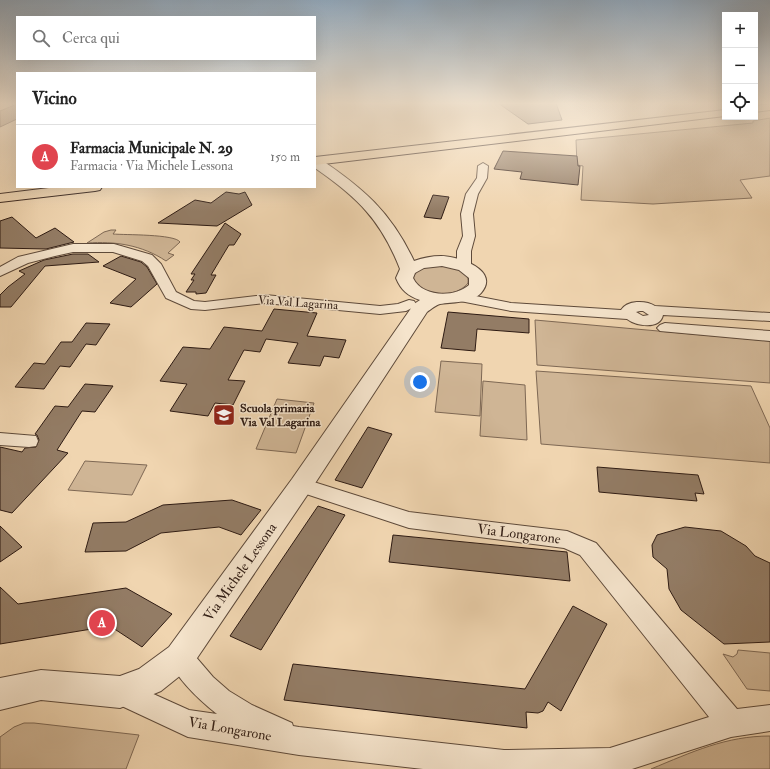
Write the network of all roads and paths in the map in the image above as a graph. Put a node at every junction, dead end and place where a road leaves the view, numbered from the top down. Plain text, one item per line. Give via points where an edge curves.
1 (444, 139) edge
2 (505, 139) edge
3 (316, 154) edge
4 (316, 162) edge
5 (316, 163) edge
6 (483, 166) dead end
7 (16, 187) edge
8 (86, 188) edge
9 (0, 189) edge
10 (0, 198) edge
11 (401, 249) junction
12 (464, 258) junction
13 (436, 262) junction
14 (409, 269) junction
15 (0, 272) edge
16 (478, 282) junction
17 (409, 296) junction
18 (460, 297) junction
19 (435, 299) junction
20 (630, 312) junction
21 (658, 318) junction
22 (770, 325) edge
23 (407, 328) junction
24 (0, 439) edge
25 (29, 441) dead end
26 (302, 485) junction
27 (180, 657) junction
28 (120, 692) junction
29 (0, 694) edge
30 (770, 718) edge
31 (731, 723) junction
32 (299, 741) junction

1 - 3 highway
2 - 4 highway
5 - 11 street via 362,198
6 - 12 street via 482,178 472,194 467,214 469,236
7 - 9 highway
8 - 10 highway
11 - 13 street via 414,258
11 - 14 street
12 - 13 street
12 - 16 street via 477,276
13 - 14 street
14 - 17 street, Via Michele Lessona via 404,280
15 - 17 street, Via Val Lagarina via 23,260 54,252 79,248 114,248 131,252 150,261 171,294 191,304 205,306 265,299 380,310 401,308
16 - 18 street via 476,288
16 - 20 street via 494,297 512,301
17 - 19 street
17 - 23 street, Via Michele Lessona
18 - 19 street
18 - 20 street via 512,307
19 - 23 street, Via Michele Lessona via 421,306
20 - 21 street via 636,319
21 - 22 street
21 - 22 street
23 - 26 street, Via Michele Lessona
24 - 25 street
26 - 27 street, Via Michele Lessona
26 - 31 street, Via Longarone via 409,520 566,540 588,549
27 - 28 street, Via Michele Lessona via 150,680
27 - 32 street, Via Longarone via 220,700 244,715
28 - 29 street, Via Michele Lessona via 41,685
28 - 32 street, Via Longarone via 188,723
30 - 31 street, Via Longarone
31 - 32 street, Via Longarone via 610,762 504,764

